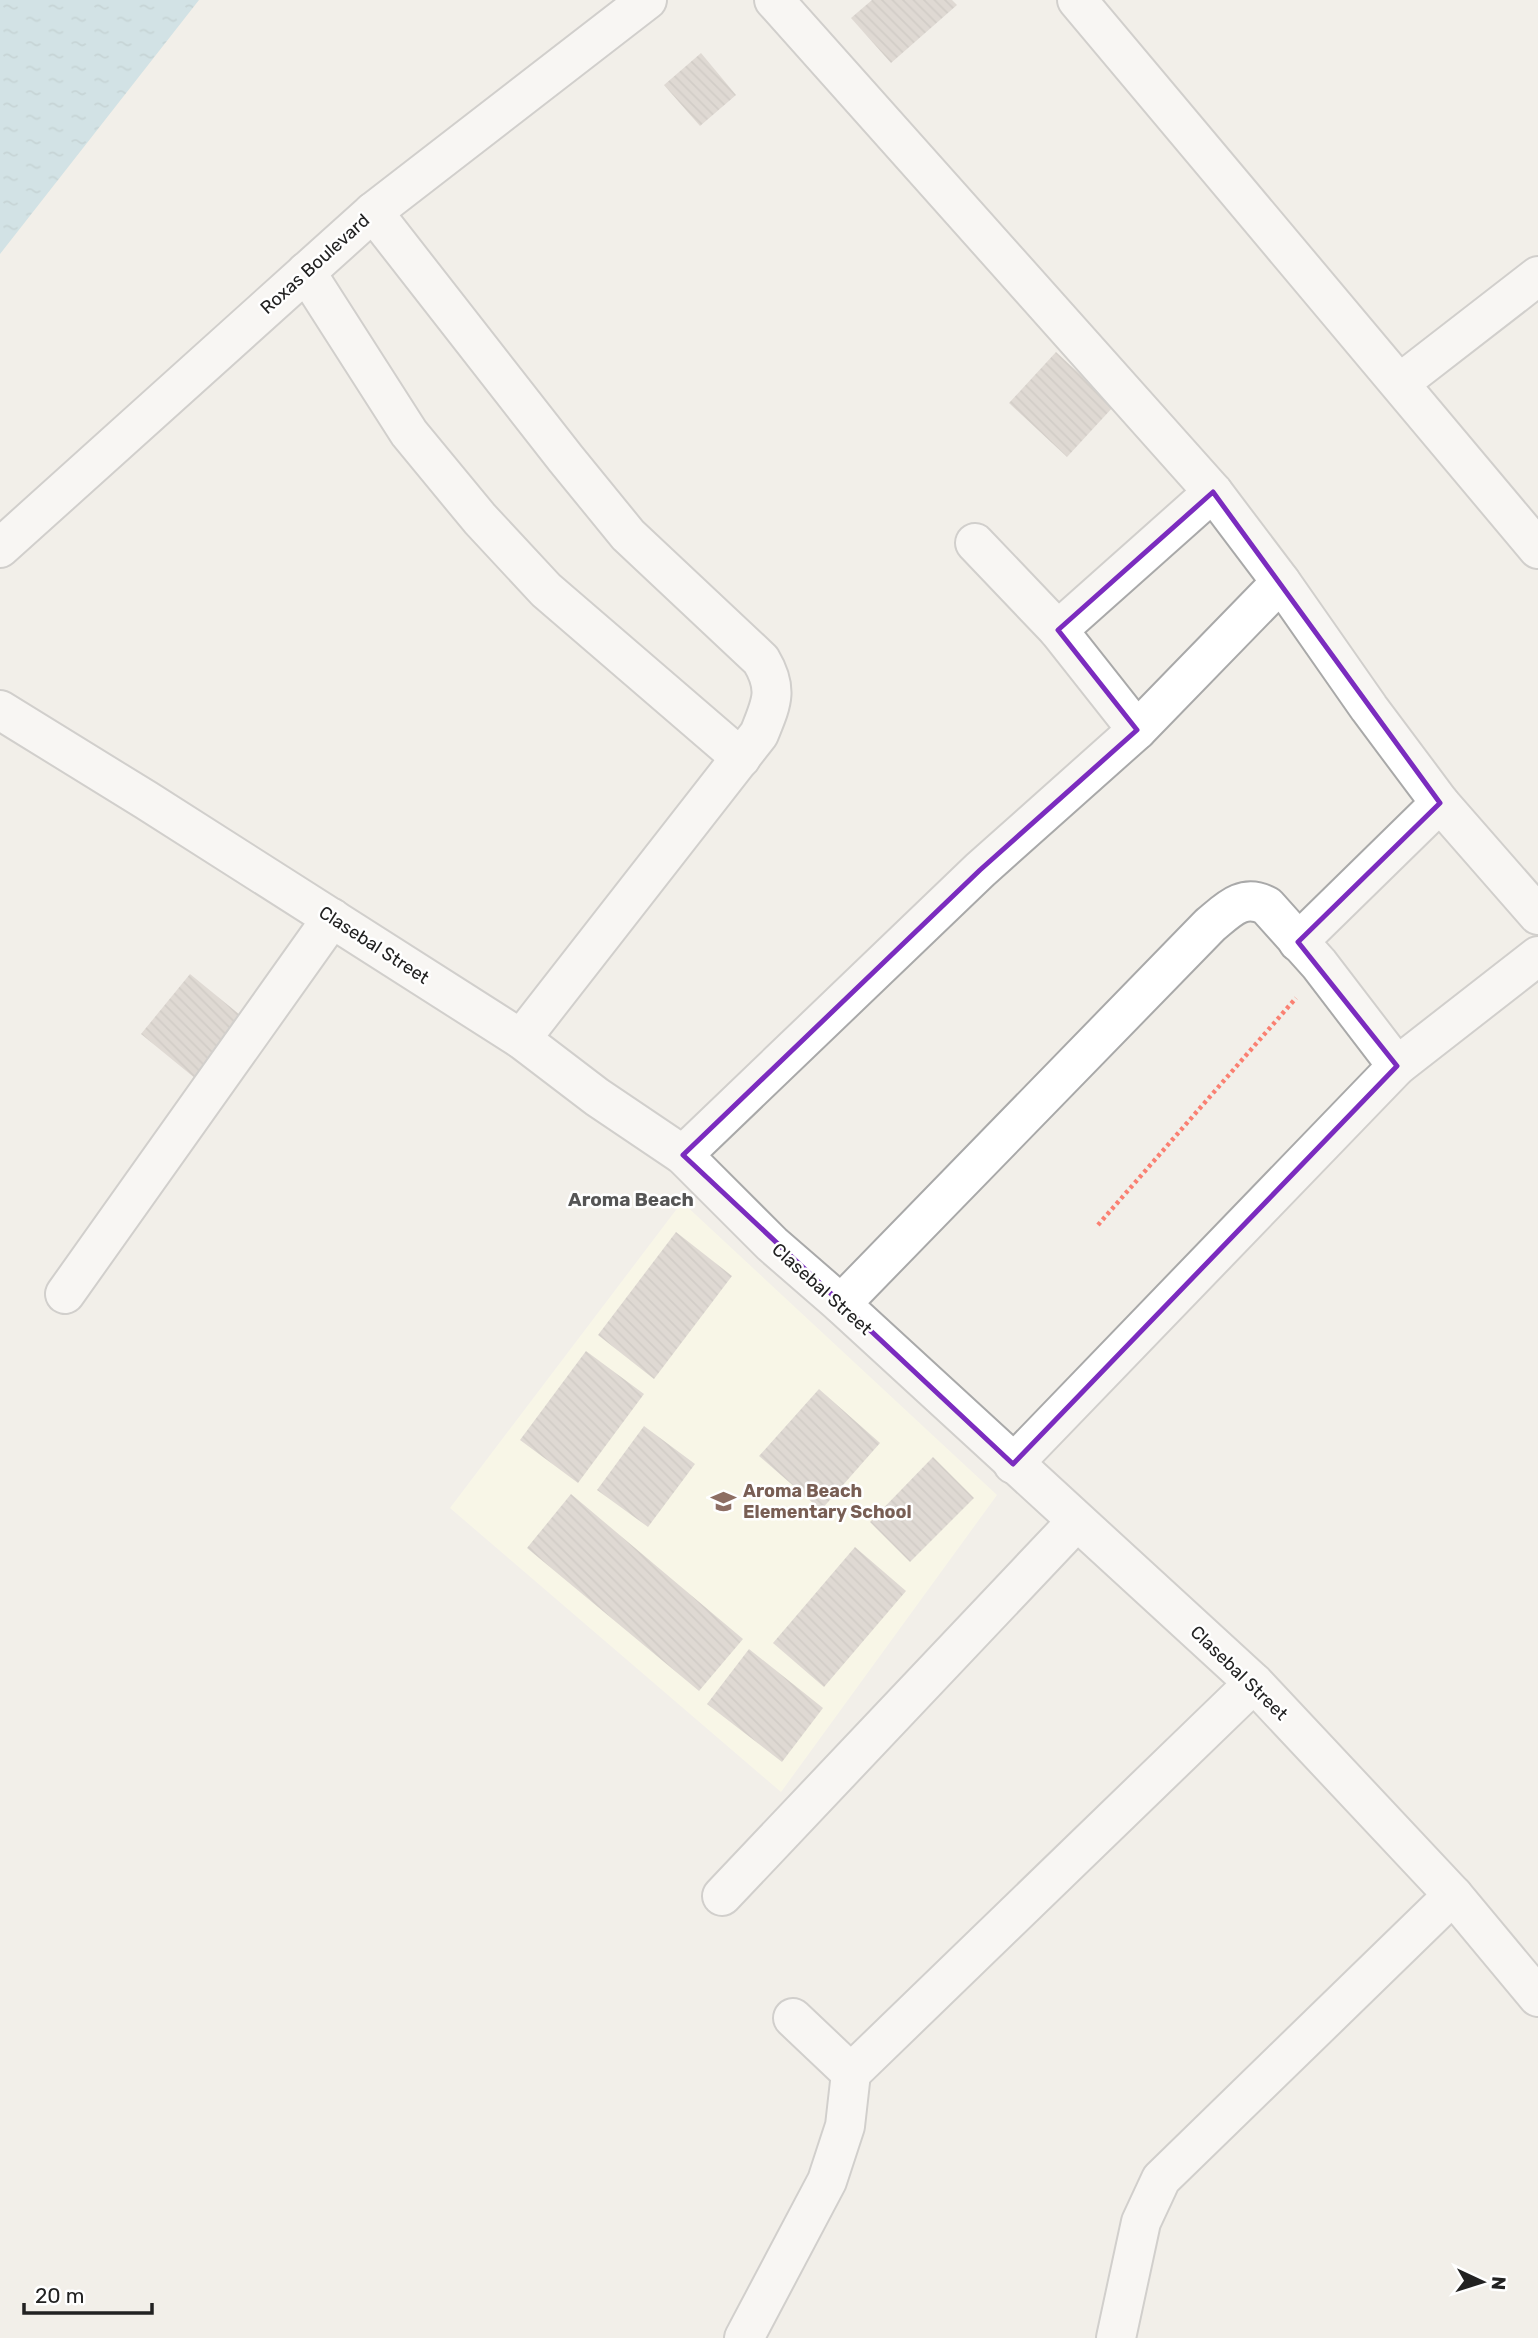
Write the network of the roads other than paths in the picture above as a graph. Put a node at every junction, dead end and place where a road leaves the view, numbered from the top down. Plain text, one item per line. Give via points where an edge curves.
1 (647, 0) edge
2 (774, 0) edge
3 (1077, 0) edge
4 (373, 212) junction
5 (306, 272) junction
6 (1538, 276) edge
7 (1400, 383) junction
8 (1213, 492) junction
9 (975, 543) dead end
10 (0, 548) edge
11 (1538, 549) edge
12 (1281, 582) junction
13 (1058, 630) junction
14 (0, 710) edge
15 (1137, 730) junction
16 (741, 758) junction
17 (1440, 803) junction
18 (1538, 915) edge
19 (332, 918) junction
20 (1309, 953) junction
21 (1538, 956) edge
22 (521, 1039) junction
23 (1397, 1066) junction
24 (683, 1155) junction
25 (65, 1294) dead end
26 (841, 1304) junction
27 (1013, 1464) junction
28 (1076, 1522) junction
29 (1254, 1683) junction
30 (1453, 1895) junction
31 (722, 1896) dead end
32 (1538, 1997) edge
33 (793, 2018) dead end
34 (851, 2073) junction
35 (744, 2338) edge
36 (1116, 2338) edge

1 - 4 street, Roxas Boulevard
2 - 8 street
3 - 7 street
4 - 5 street, Roxas Boulevard
4 - 16 street via 628,535 761,660 773,685 772,696 758,734
5 - 10 street, Roxas Boulevard
5 - 16 street via 409,433 480,519 546,590
6 - 7 street
7 - 11 street
8 - 12 street
8 - 13 street
9 - 13 street
12 - 15 street
12 - 17 street
13 - 15 street
14 - 19 street, Clasebal Street
15 - 24 street via 980,870
16 - 22 street
17 - 18 street
17 - 20 street
19 - 22 street, Clasebal Street
19 - 25 street
20 - 23 street
20 - 26 street via 1267,906 1249,900 1236,904 1210,925
21 - 23 street
22 - 24 street, Clasebal Street
23 - 27 street
24 - 26 street, Clasebal Street via 772,1244
26 - 27 street, Clasebal Street
27 - 28 street, Clasebal Street
28 - 29 street, Clasebal Street
28 - 31 street
29 - 30 street, Clasebal Street
29 - 34 street
30 - 32 street, Clasebal Street
30 - 36 street via 1161,2179 1141,2222
33 - 34 street
34 - 35 street via 845,2126 827,2181

